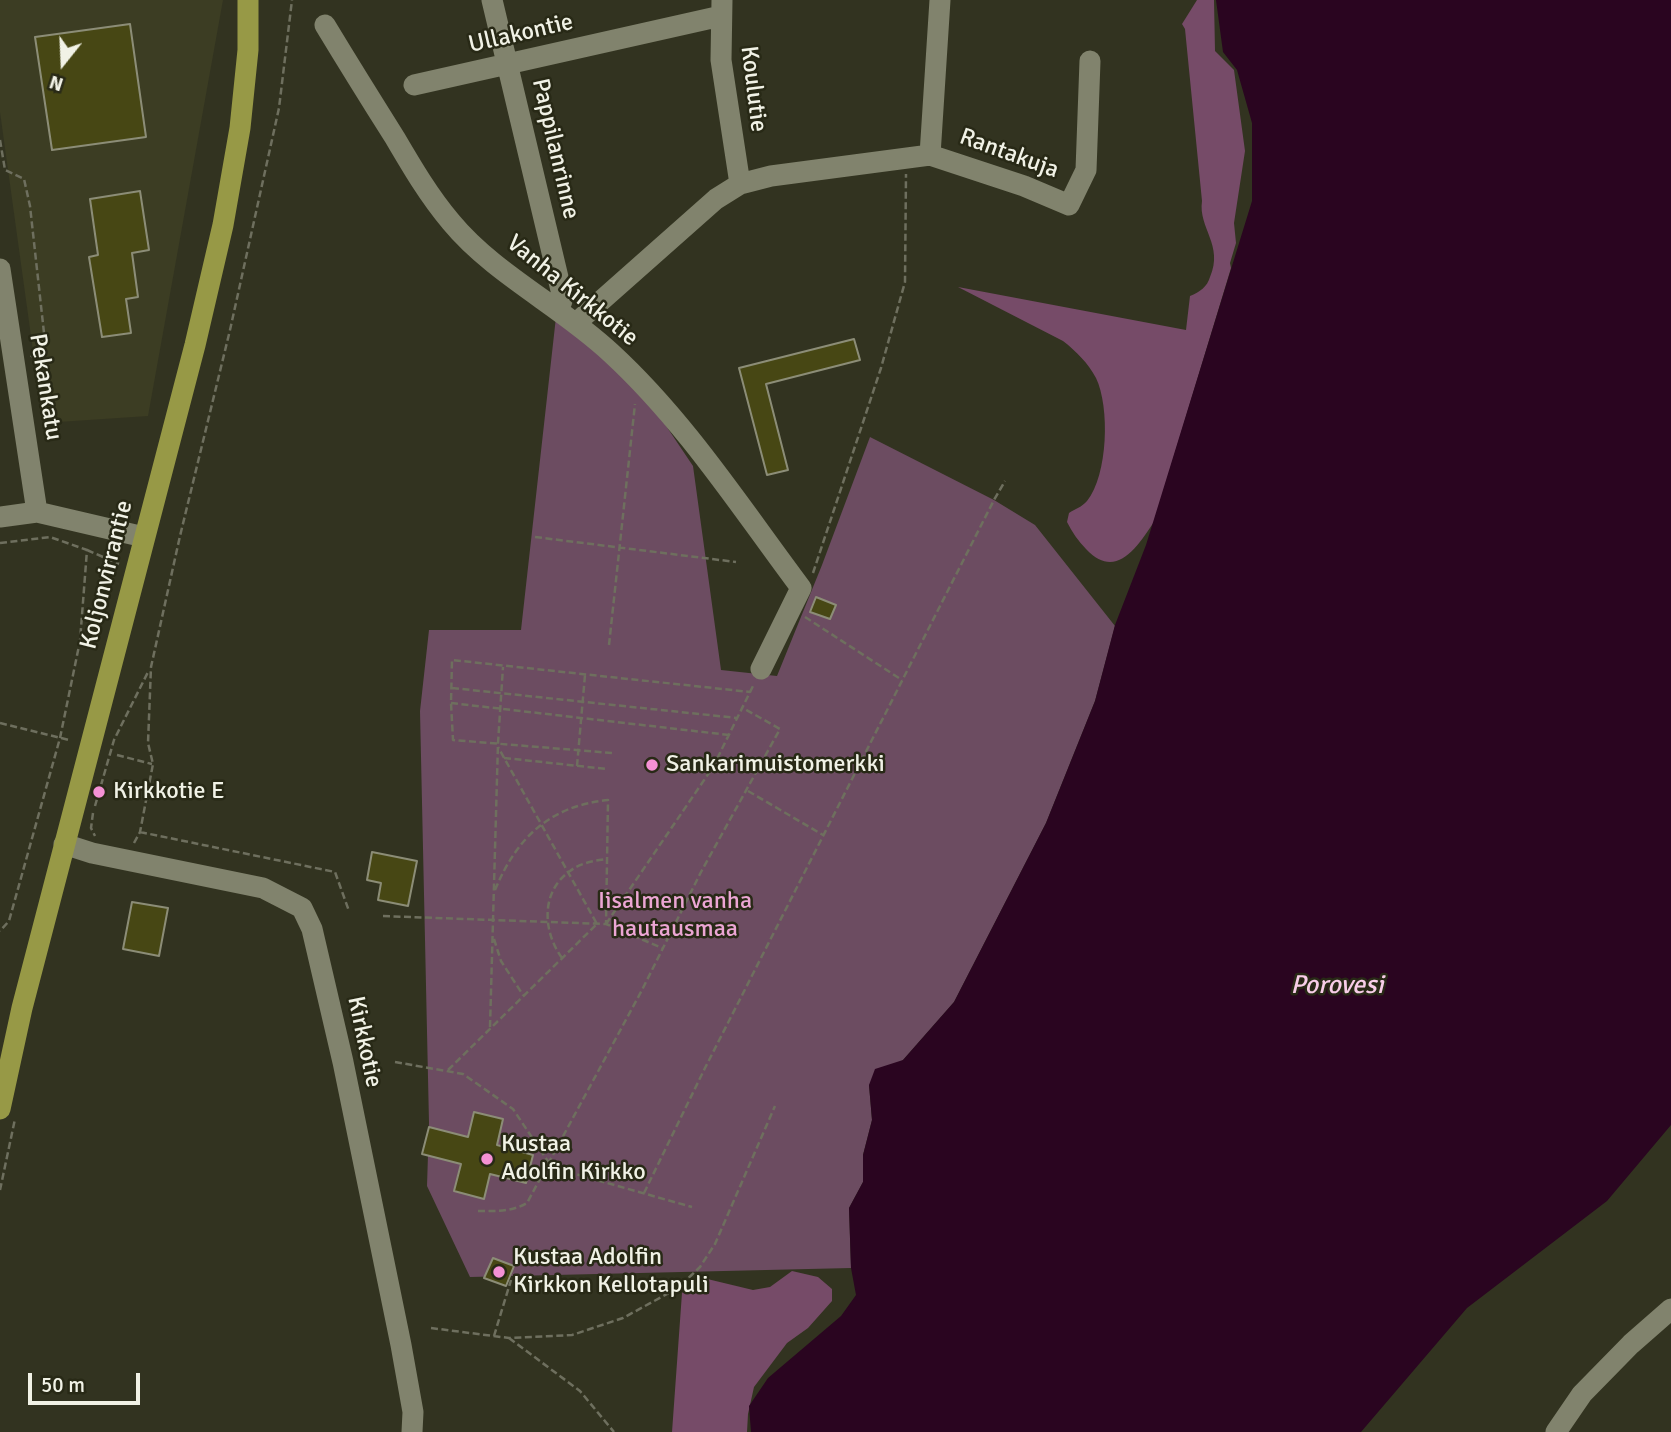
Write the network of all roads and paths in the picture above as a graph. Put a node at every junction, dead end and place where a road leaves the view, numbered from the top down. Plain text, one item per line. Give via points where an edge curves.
1 (248, 0) edge
2 (259, 0) edge
3 (292, 0) edge
4 (492, 0) edge
5 (940, 0) edge
6 (721, 8) edge
7 (325, 25) dead end
8 (248, 50) junction
9 (1090, 61) dead end
10 (508, 64) junction
11 (414, 85) dead end
12 (0, 140) edge
13 (930, 155) junction
14 (905, 157) junction
15 (740, 184) junction
16 (0, 269) edge
17 (558, 309) junction
18 (576, 323) junction
19 (29, 359) dead end
20 (636, 398) dead end
21 (1005, 481) dead end
22 (37, 512) junction
23 (0, 517) edge
24 (144, 537) junction
25 (535, 537) dead end
26 (0, 543) edge
27 (620, 548) junction
28 (87, 550) junction
29 (736, 562) dead end
30 (136, 572) junction
31 (801, 588) junction
32 (791, 608) junction
33 (609, 645) dead end
34 (503, 666) junction
35 (151, 667) junction
36 (761, 669) joint
37 (585, 675) junction
38 (902, 680) junction
39 (451, 688) junction
40 (750, 692) junction
41 (501, 693) junction
42 (582, 701) junction
43 (451, 703) junction
44 (743, 708) junction
45 (500, 709) junction
46 (580, 718) junction
47 (737, 718) junction
48 (0, 723) edge
49 (729, 734) junction
50 (60, 738) junction
51 (69, 740) dead end
52 (498, 745) junction
53 (577, 750) junction
54 (612, 753) dead end
55 (117, 755) dead end
56 (504, 758) junction
57 (153, 764) junction
58 (577, 766) junction
59 (607, 769) dead end
60 (746, 790) junction
61 (541, 824) junction
62 (140, 832) junction
63 (823, 835) junction
64 (64, 844) junction
65 (130, 849) dead end
66 (92, 853) junction
67 (607, 859) junction
68 (568, 872) junction
69 (494, 893) junction
70 (349, 911) dead end
71 (383, 916) dead end
72 (493, 920) junction
73 (547, 922) junction
74 (597, 924) junction
75 (606, 924) junction
76 (0, 931) edge
77 (493, 932) junction
78 (663, 948) junction
79 (562, 958) junction
80 (523, 995) junction
81 (490, 1027) junction
82 (395, 1062) dead end
83 (448, 1070) junction
84 (775, 1106) dead end
85 (0, 1109) edge
86 (548, 1164) junction
87 (644, 1193) junction
88 (692, 1207) dead end
89 (478, 1211) dead end
90 (511, 1280) dead end
91 (1671, 1310) edge
92 (430, 1328) dead end
93 (494, 1336) junction
94 (509, 1338) junction
95 (412, 1432) edge
96 (614, 1432) edge
97 (1556, 1432) edge

1 - 8 main road, Koljonvirrantie
2 - 8 main road, Koljonvirrantie
3 - 35 path via 279,108
4 - 10 street, Pappilanrinne
5 - 13 street
6 - 10 street, Ullakontie
6 - 15 street, Koulutie via 721,60
7 - 17 street, Vanha Kirkkotie via 429,194 452,223 476,249
8 - 24 main road, Koljonvirrantie via 223,225
9 - 13 street, Rantakuja via 1086,170 1069,205
10 - 11 street, Ullakontie
10 - 17 street, Pappilanrinne via 561,290
12 - 19 path via 5,170 24,179 30,206 44,333 41,346
13 - 14 street
14 - 15 street
14 - 31 path via 905,282 811,579
15 - 18 street via 716,199
16 - 22 street, Pekankatu
17 - 18 street, Vanha Kirkkotie
18 - 31 street, Vanha Kirkkotie via 654,397
20 - 27 path
21 - 38 path
22 - 23 street
22 - 24 street
24 - 30 main road, Koljonvirrantie
25 - 27 path
26 - 28 path via 50,537
27 - 29 path
27 - 33 path
28 - 30 path
28 - 50 path via 80,641
30 - 64 main road, Koljonvirrantie
31 - 32 street
32 - 36 street
32 - 38 path
34 - 37 path
34 - 39 path via 452,660
34 - 41 path
35 - 57 path via 148,743
35 - 66 path via 114,740 93,814 91,828 100,843
36 - 40 path
37 - 40 path
37 - 42 path
38 - 63 path
39 - 41 path
39 - 43 path
40 - 44 path
41 - 42 path
41 - 45 path
42 - 46 path
42 - 47 path
43 - 45 path
43 - 52 path via 453,740
44 - 47 path
44 - 60 path via 780,729
45 - 46 path
45 - 52 path
46 - 49 path
46 - 53 path
47 - 49 path
48 - 50 path
49 - 75 path via 713,767
50 - 51 path
50 - 76 path via 9,921
52 - 53 path
52 - 56 path
52 - 69 path
53 - 54 path
53 - 58 path
55 - 57 path
56 - 58 path
56 - 61 path
57 - 62 path
58 - 59 path
60 - 63 path
60 - 78 path
61 - 67 path via 578,805 608,800
61 - 68 path
61 - 69 path via 519,846
62 - 65 path
62 - 70 path via 335,872
63 - 87 path
64 - 66 street, Kirkkotie
64 - 85 main road, Koljonvirrantie
66 - 95 street, Kirkkotie via 263,888 306,914 343,1062 401,1345 413,1412
67 - 68 path
67 - 75 path
68 - 73 path via 550,898
68 - 74 path
69 - 72 path
71 - 72 path
72 - 73 path
72 - 77 path
73 - 74 path
73 - 79 path
74 - 75 path
74 - 79 path
75 - 78 path
77 - 80 path via 501,961
77 - 81 path
78 - 86 path
79 - 80 path
80 - 81 path
81 - 83 path
82 - 83 path
83 - 86 path via 463,1074 513,1109
84 - 94 path via 715,1244 700,1268 678,1288 595,1329 553,1337
86 - 87 path
86 - 89 path via 527,1203 503,1211
87 - 88 path
90 - 93 path
91 - 97 street via 1582,1394
92 - 93 path
93 - 94 path
94 - 96 path via 580,1391

